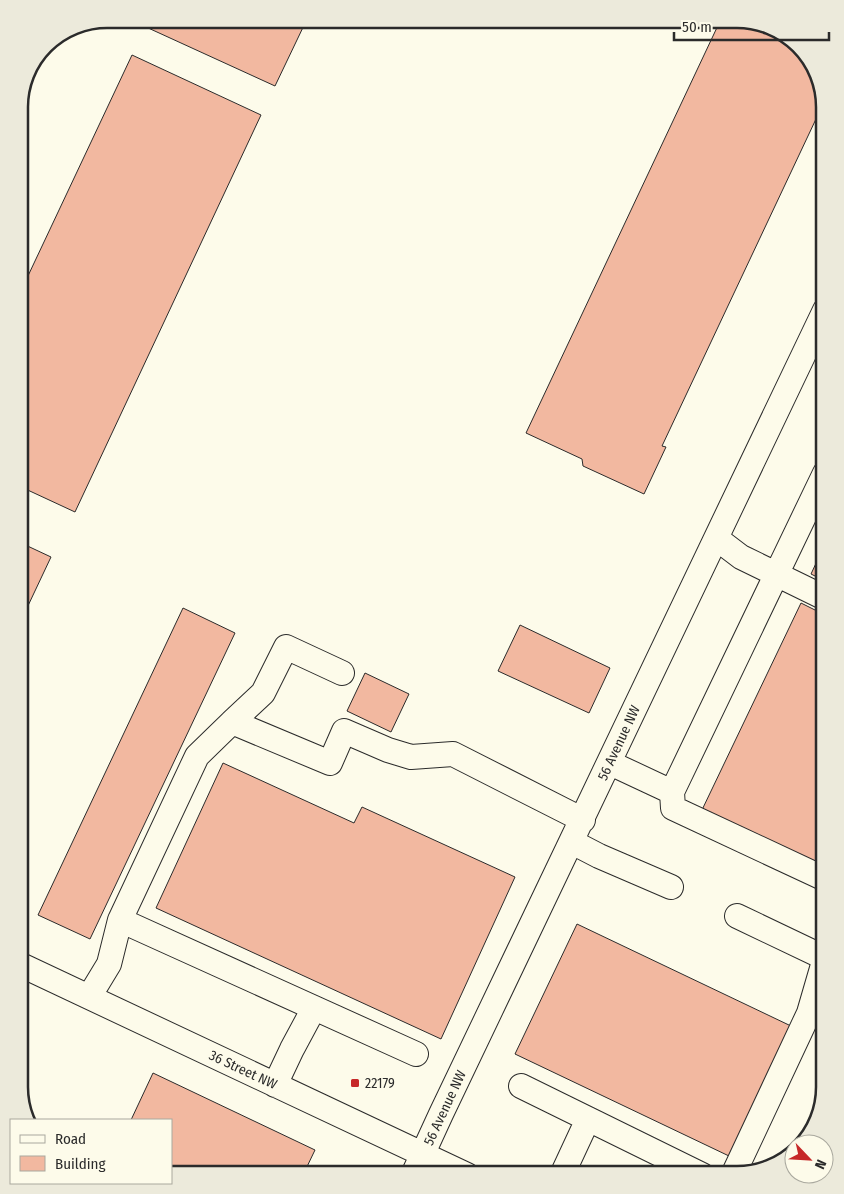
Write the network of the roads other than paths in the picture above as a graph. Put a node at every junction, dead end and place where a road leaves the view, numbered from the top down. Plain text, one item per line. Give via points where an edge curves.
1 (816, 329) edge
2 (816, 492) edge
3 (716, 538) junction
4 (777, 574) junction
5 (816, 594) edge
6 (342, 673) dead end
7 (232, 722) junction
8 (610, 763) junction
9 (672, 792) junction
10 (583, 820) junction
11 (572, 842) junction
12 (816, 876) edge
13 (671, 886) dead end
14 (736, 916) dead end
15 (120, 920) junction
16 (816, 954) edge
17 (28, 968) edge
18 (816, 989) edge
19 (89, 998) junction
20 (314, 1008) junction
21 (416, 1054) dead end
22 (275, 1085) junction
23 (521, 1086) dead end
24 (588, 1119) junction
25 (418, 1165) edge
26 (566, 1166) edge
27 (684, 1166) edge
28 (737, 1166) edge

1 - 3 street, 56 Avenue NW
2 - 4 street
3 - 4 street via 741,557
3 - 8 street, 56 Avenue NW
4 - 5 street
4 - 9 street
6 - 7 street via 286,647 263,693
7 - 10 street via 330,763 344,731 411,757 453,754
7 - 15 street via 196,756
8 - 9 street
8 - 10 street, 56 Avenue NW
9 - 12 street via 673,808
10 - 11 street, 56 Avenue NW
11 - 13 street
11 - 25 street, 56 Avenue NW
14 - 16 street
15 - 19 street via 109,964
15 - 20 street
17 - 19 street, 36 Street NW
18 - 28 street via 809,1013
19 - 22 street, 36 Street NW
20 - 21 street
20 - 22 street
22 - 25 street, 36 Street NW
23 - 24 street
24 - 26 street
24 - 27 street

